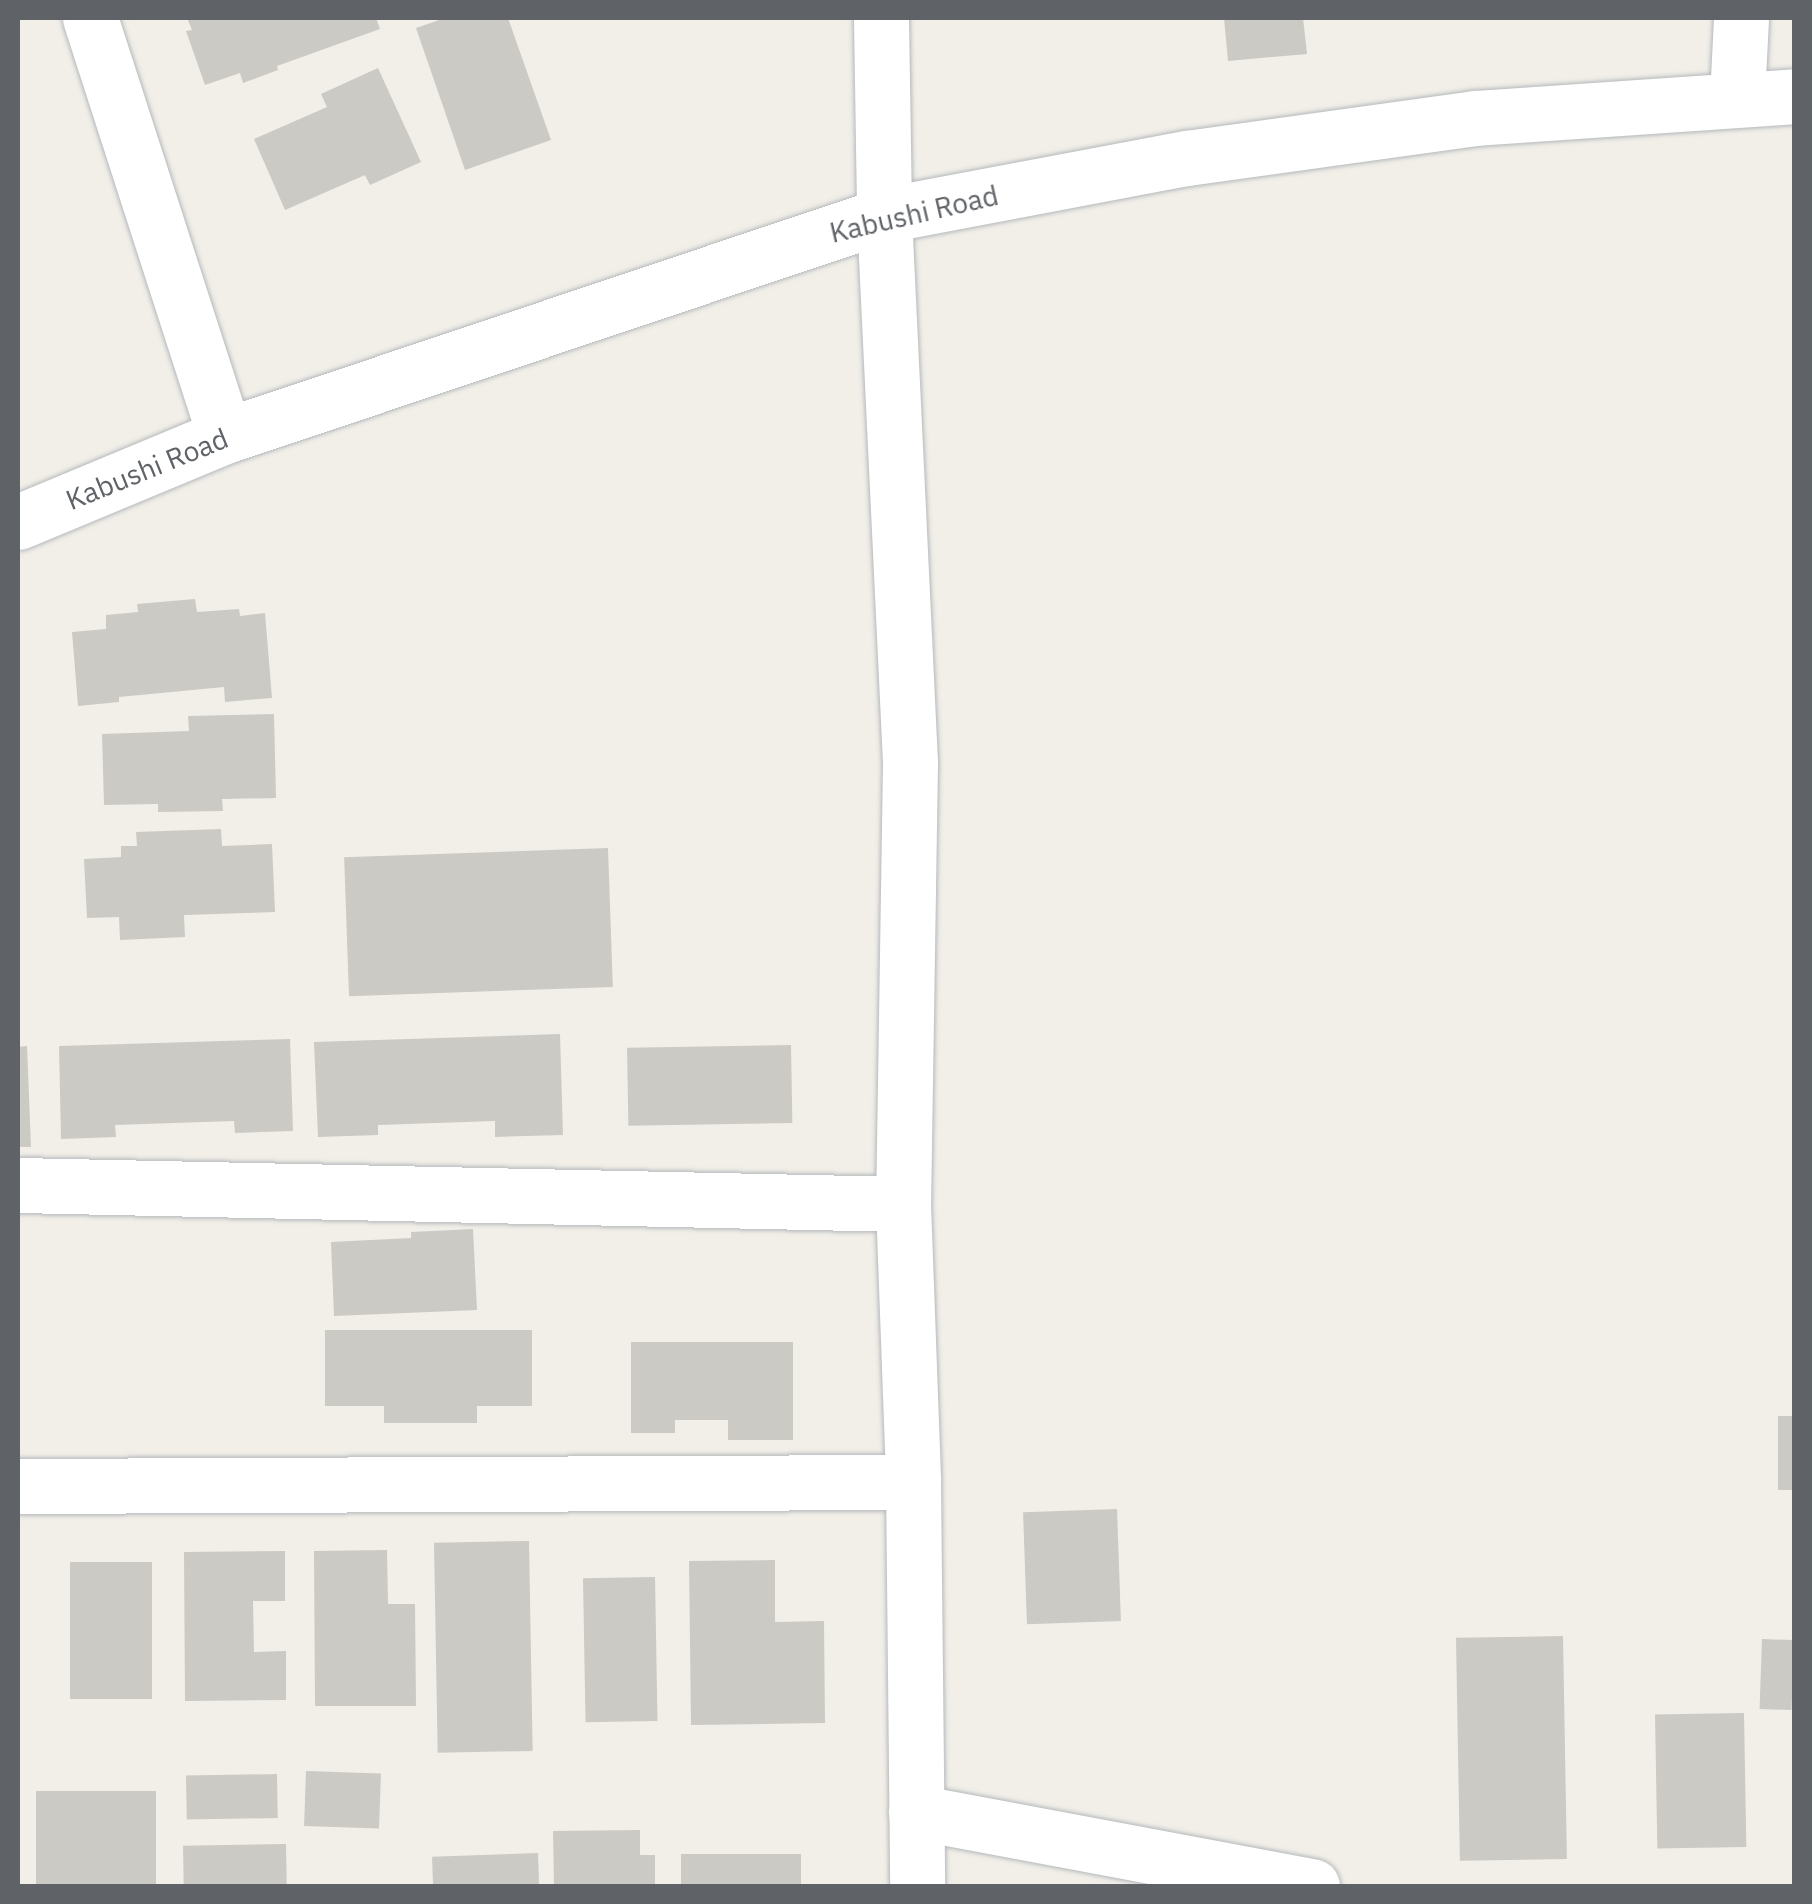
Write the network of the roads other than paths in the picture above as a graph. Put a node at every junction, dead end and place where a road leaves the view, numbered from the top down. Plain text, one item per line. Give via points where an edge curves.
1 (90, 18) edge
2 (882, 18) edge
3 (1741, 18) edge
4 (1794, 96) edge
5 (1737, 98) junction
6 (884, 215) junction
7 (226, 436) junction
8 (18, 522) edge
9 (18, 1185) edge
10 (903, 1204) junction
11 (913, 1482) junction
12 (18, 1486) edge
13 (916, 1812) junction
14 (916, 1886) edge
15 (1312, 1886) edge

1 - 7 street
2 - 6 street
3 - 5 street
4 - 5 street, Kabushi Road
5 - 6 street, Kabushi Road via 1474,118 1225,152
6 - 7 street, Kabushi Road
6 - 10 street via 910,764
7 - 8 street, Kabushi Road
9 - 10 street
10 - 11 street
11 - 12 street
11 - 13 street
13 - 14 street
13 - 15 street

